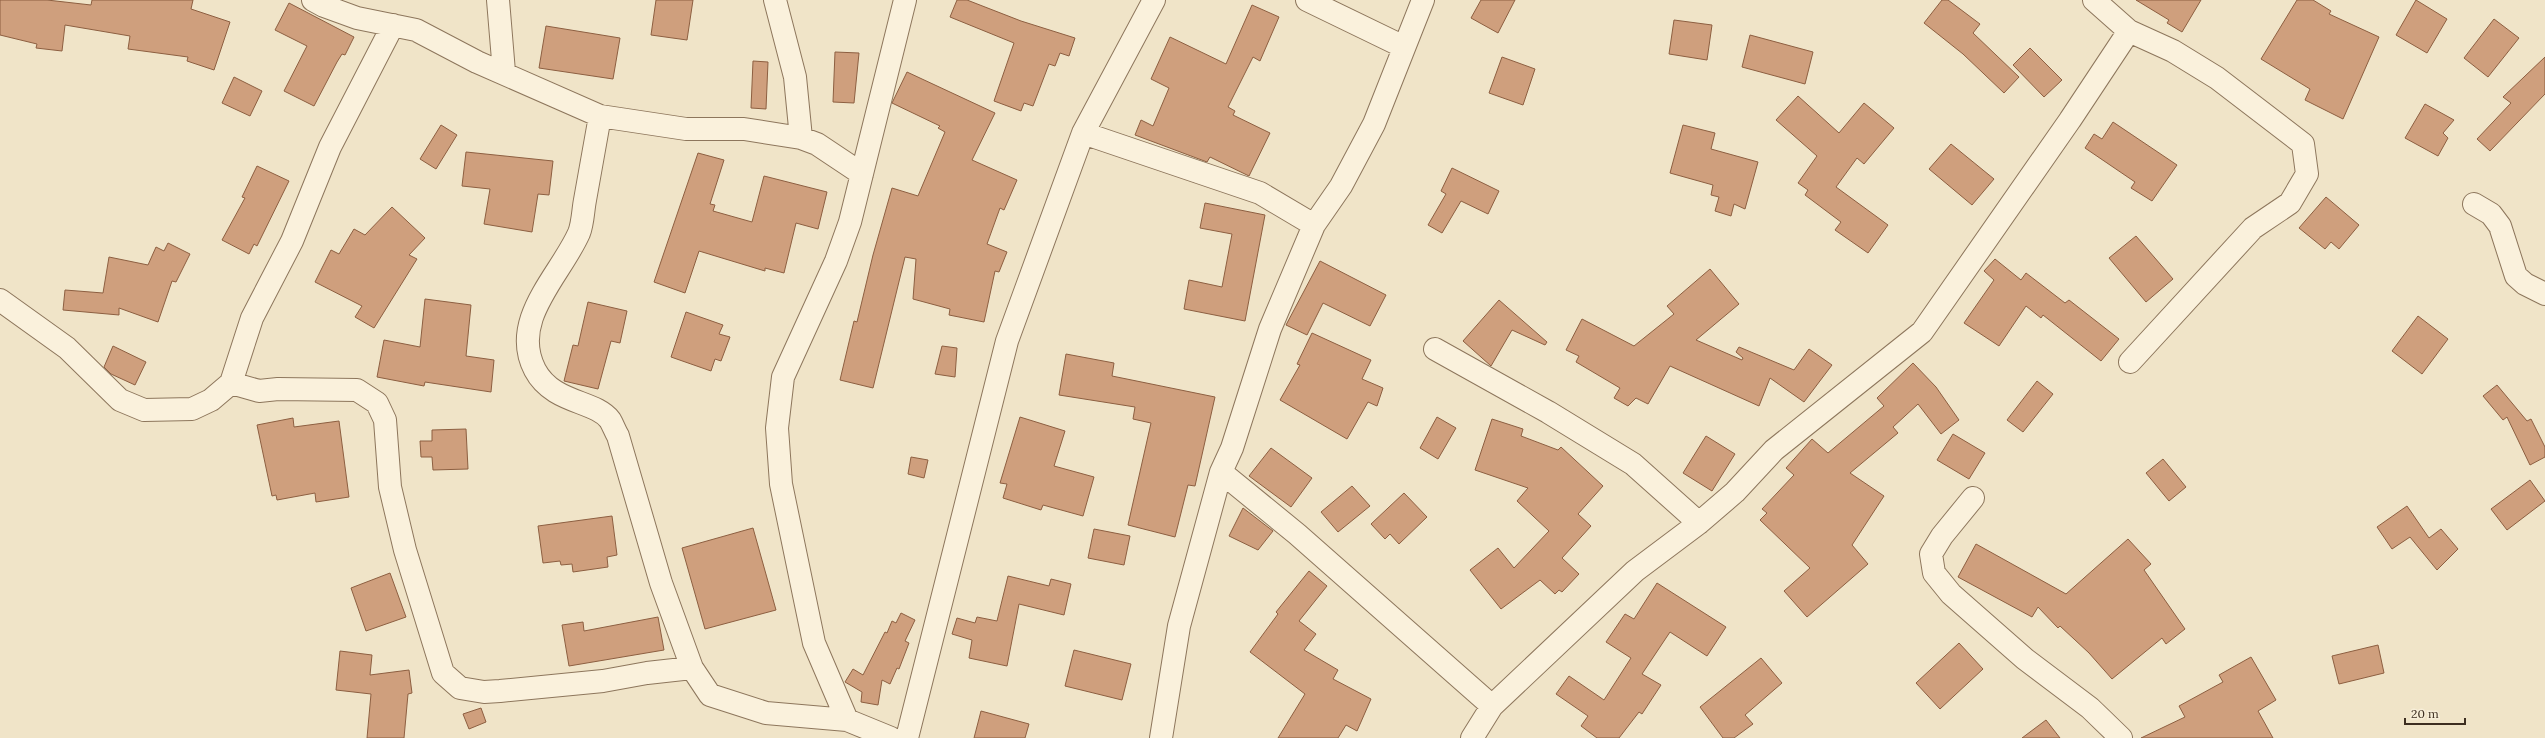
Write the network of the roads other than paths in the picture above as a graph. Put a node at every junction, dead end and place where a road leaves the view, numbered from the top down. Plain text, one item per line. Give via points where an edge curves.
1 (313, 0) edge
2 (498, 0) edge
3 (775, 0) edge
4 (904, 0) edge
5 (1154, 0) edge
6 (1307, 0) edge
7 (1423, 0) edge
8 (2094, 0) edge
9 (393, 25) junction
10 (2129, 31) junction
11 (1404, 47) junction
12 (504, 72) junction
13 (600, 116) junction
14 (1083, 133) junction
15 (801, 138) junction
16 (862, 174) junction
17 (2474, 204) dead end
18 (1314, 225) junction
19 (2545, 294) edge
20 (0, 300) edge
21 (1435, 349) dead end
22 (2130, 362) dead end
23 (231, 383) junction
24 (1221, 472) junction
25 (1973, 498) dead end
26 (1699, 523) junction
27 (692, 668) junction
28 (1492, 706) junction
29 (847, 720) junction
30 (891, 738) edge
31 (907, 738) edge
32 (1161, 738) edge
33 (1472, 738) edge
34 (2121, 738) edge

1 - 9 street via 357,18
2 - 12 street
3 - 15 street via 795,77
4 - 16 street
5 - 14 street
6 - 11 street
7 - 11 street
8 - 10 street
9 - 12 street via 416,30 477,62
9 - 23 street via 330,147 292,241 252,318
10 - 22 street via 2173,50 2217,78 2303,144 2307,174 2290,203 2254,228
10 - 26 street via 1922,332 1774,450 1735,492
11 - 18 street via 1374,124 1341,186
12 - 13 street via 536,89
13 - 15 street via 686,129 744,129
13 - 27 street via 579,232 549,282 528,326 527,349 543,383 568,400 593,409 609,419 618,436 661,583
14 - 18 street via 1260,193
14 - 31 street via 1007,341
15 - 16 street via 817,144
16 - 29 street via 836,261 783,377 777,428 781,484 814,643
17 - 19 street via 2491,214 2500,226 2516,276 2525,284
18 - 24 street via 1270,329 1232,448
20 - 23 street via 67,348 120,400 144,410 192,409 212,400
21 - 26 street via 1548,412 1633,464
23 - 27 street via 260,391 357,390 376,403 385,420 390,487 405,550 443,673 460,688 484,692 500,691 603,681
24 - 28 street via 1297,534
24 - 32 street via 1179,626
25 - 34 street via 1931,554 1934,573 1951,594 2025,659 2090,708
26 - 28 street via 1635,571
27 - 29 street via 710,695 727,701 766,713
28 - 33 street
29 - 30 street

